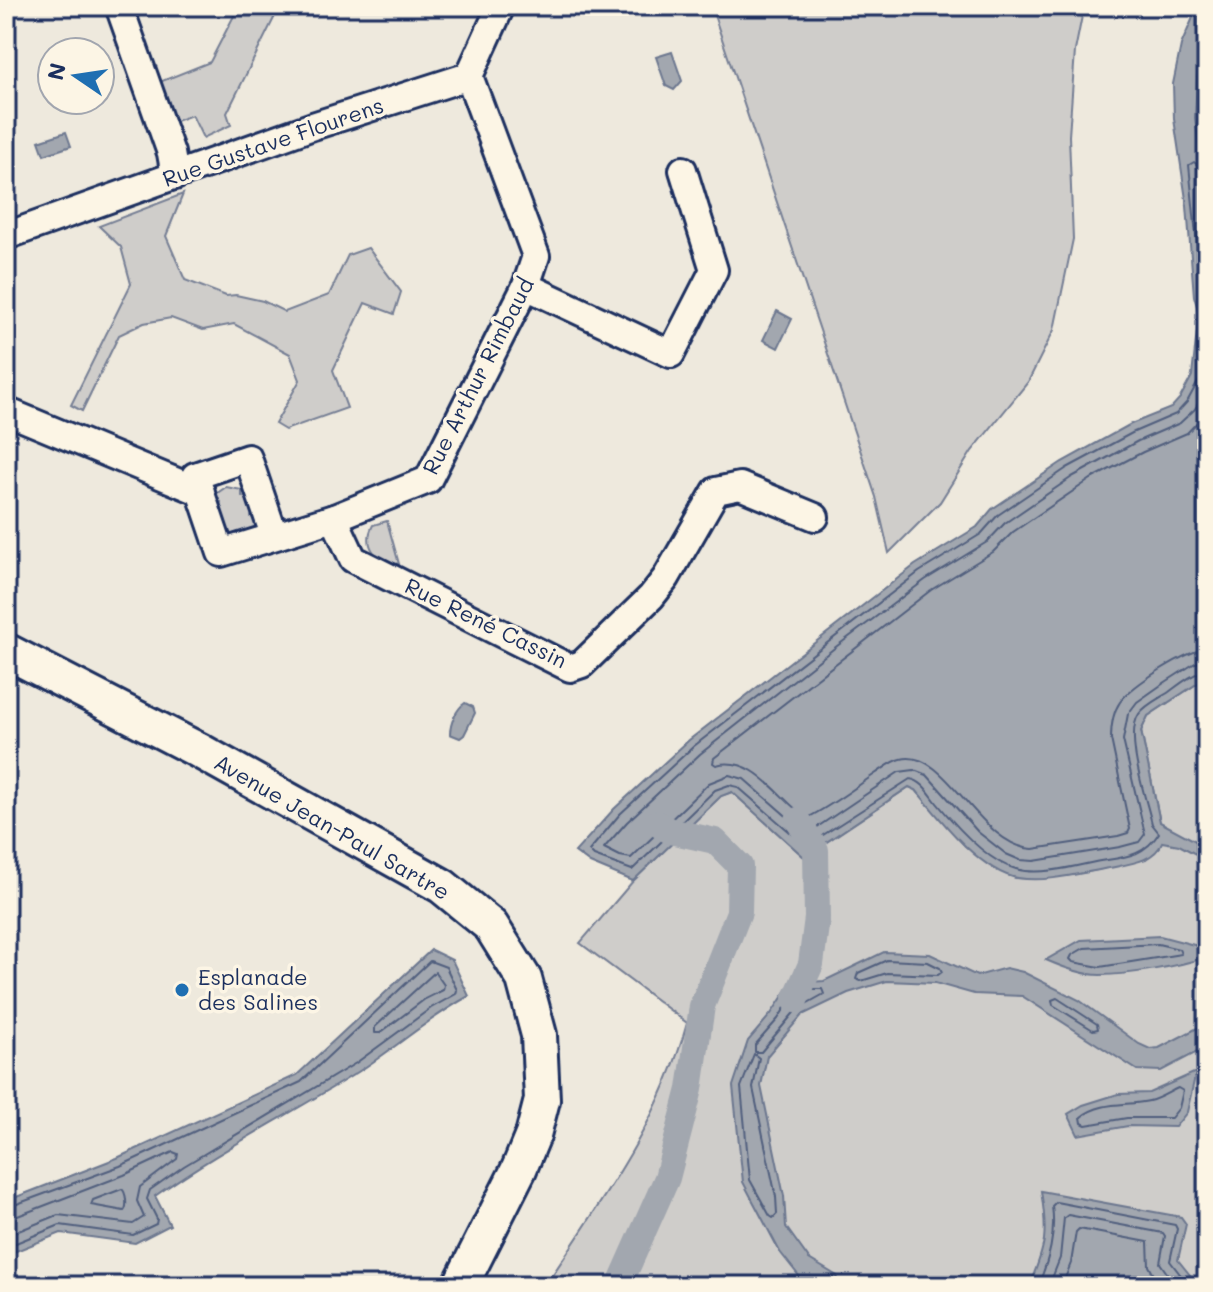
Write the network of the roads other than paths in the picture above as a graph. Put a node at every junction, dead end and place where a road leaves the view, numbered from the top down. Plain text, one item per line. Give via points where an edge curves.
1 (119, 6) edge
2 (501, 6) edge
3 (469, 76) junction
4 (683, 170) dead end
5 (175, 176) junction
6 (6, 236) edge
7 (526, 286) junction
8 (6, 411) edge
9 (201, 492) junction
10 (815, 517) dead end
11 (334, 518) junction
12 (274, 535) junction
13 (6, 651) edge
14 (487, 1230) junction
15 (437, 1286) edge
16 (460, 1286) edge

1 - 5 street
2 - 3 street
3 - 5 street, Rue Gustave Flourens
3 - 7 street, Rue Arthur Rimbaud via 536,256
4 - 7 street via 714,270 671,354
5 - 6 street, Rue Gustave Flourens
7 - 11 street, Rue Arthur Rimbaud via 428,480
8 - 9 street
9 - 12 street, Rue Arthur Rimbaud via 221,553
9 - 12 street via 195,476 248,458
10 - 11 street, Rue René Cassin via 740,486 716,491 651,597 582,664 570,668 353,559
11 - 12 street, Rue Arthur Rimbaud
13 - 14 main road, Avenue Jean-Paul Sartre via 442,886 491,926 524,979 539,1035 542,1100 519,1169
14 - 15 main road, Avenue Jean-Paul Sartre
14 - 16 main road, Avenue Jean-Paul Sartre

